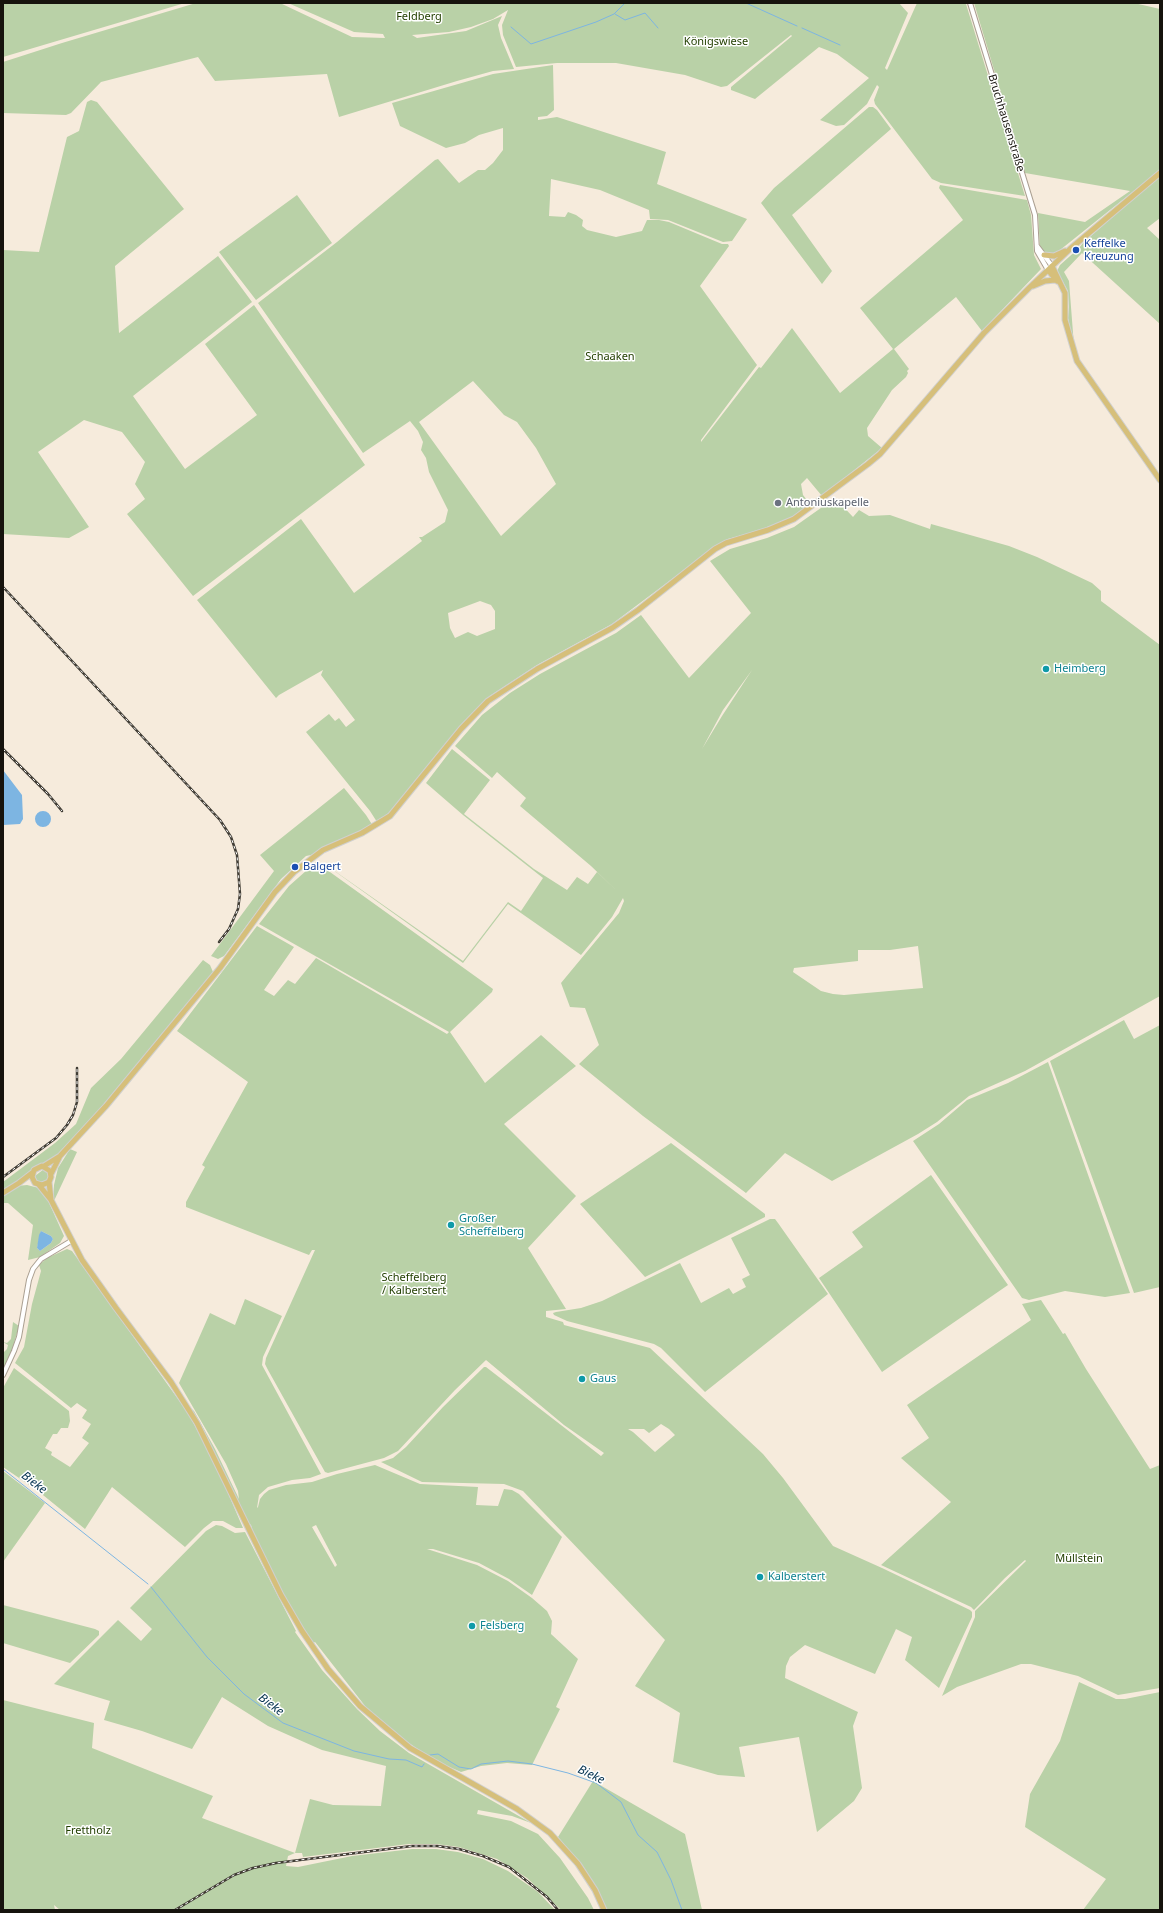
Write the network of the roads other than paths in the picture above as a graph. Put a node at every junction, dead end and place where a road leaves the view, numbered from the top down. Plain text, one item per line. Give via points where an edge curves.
1 (970, 3) edge
2 (1160, 173) edge
3 (1036, 244) junction
4 (1070, 249) junction
5 (1044, 255) junction
6 (1052, 266) junction
7 (1048, 270) junction
8 (1056, 280) junction
9 (1030, 287) junction
10 (1063, 288) junction
11 (1160, 480) edge
12 (60, 1156) junction
13 (44, 1166) junction
14 (33, 1172) junction
15 (51, 1174) junction
16 (49, 1182) junction
17 (20, 1184) junction
18 (37, 1184) junction
19 (3, 1193) edge
20 (51, 1200) junction
21 (71, 1241) junction
22 (3, 1375) edge
23 (604, 1910) edge

1 - 3 street, Bruchhausenstraße via 1033,211
2 - 4 main road
3 - 5 street
3 - 7 street, Bruchhausenstraße via 1037,253
4 - 5 main road via 1054,256
4 - 6 main road
5 - 6 street
6 - 7 main road
6 - 10 main road
7 - 8 main road
7 - 9 main road
8 - 9 main road
8 - 10 main road
9 - 12 main road via 984,333 880,454 868,464 794,519 715,549 612,628 537,669 488,701 461,729 390,816 362,833 323,850 294,872 275,892 220,968 112,1099
10 - 11 main road via 1066,296 1065,320 1077,361
12 - 13 main road
12 - 15 main road
13 - 14 main road via 37,1167
13 - 15 main road
14 - 17 main road
14 - 18 main road via 33,1179
15 - 16 main road
16 - 18 main road via 44,1185
16 - 20 main road
17 - 18 main road
17 - 19 main road
18 - 20 main road
20 - 21 main road
21 - 22 street via 44,1257 33,1269 19,1337
21 - 23 main road via 103,1291 187,1407 211,1448 281,1595 328,1669 360,1706 410,1748 517,1809 550,1833 578,1864

